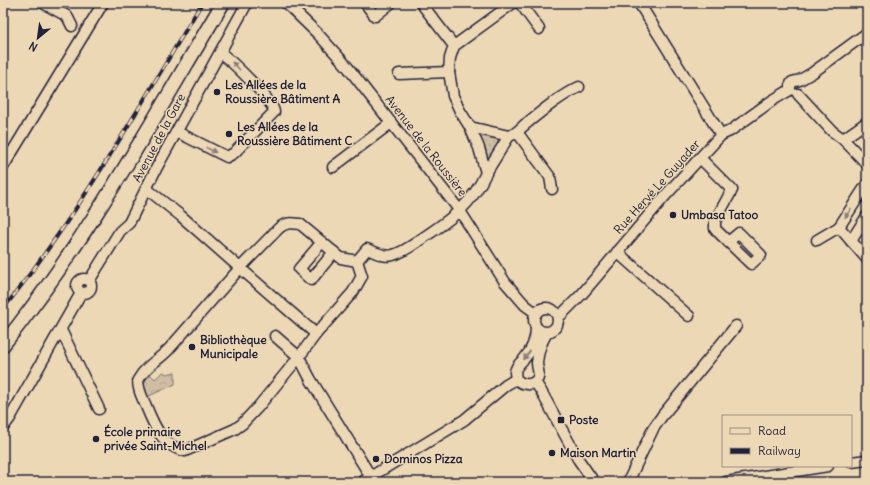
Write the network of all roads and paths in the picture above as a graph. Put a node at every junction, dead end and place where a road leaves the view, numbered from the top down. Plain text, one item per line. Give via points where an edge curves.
1 (43, 3) edge
2 (103, 3) edge
3 (223, 3) edge
4 (247, 3) edge
5 (286, 3) edge
6 (365, 3) edge
7 (391, 3) edge
8 (421, 3) edge
9 (513, 3) edge
10 (520, 3) edge
11 (642, 4) edge
12 (72, 26) dead end
13 (539, 29) dead end
14 (867, 33) edge
15 (454, 46) junction
16 (221, 53) junction
17 (449, 72) junction
18 (399, 74) dead end
19 (579, 87) dead end
20 (796, 88) junction
21 (391, 122) junction
22 (867, 122) edge
23 (470, 127) junction
24 (177, 132) junction
25 (513, 134) junction
26 (721, 136) junction
27 (843, 139) junction
28 (700, 158) junction
29 (867, 164) edge
30 (333, 167) dead end
31 (3, 168) edge
32 (486, 173) junction
33 (867, 184) edge
34 (147, 189) junction
35 (552, 189) dead end
36 (460, 211) junction
37 (867, 216) edge
38 (839, 227) junction
39 (817, 240) dead end
40 (851, 241) junction
41 (322, 242) junction
42 (728, 242) dead end
43 (334, 252) junction
44 (617, 252) junction
45 (867, 259) edge
46 (357, 261) junction
47 (240, 268) junction
48 (536, 313) junction
49 (689, 316) dead end
50 (558, 318) junction
51 (736, 326) dead end
52 (536, 328) junction
53 (61, 330) junction
54 (547, 333) junction
55 (316, 334) junction
56 (275, 336) dead end
57 (3, 345) edge
58 (299, 357) junction
59 (516, 379) junction
60 (535, 382) junction
61 (16, 408) junction
62 (99, 409) dead end
63 (3, 415) edge
64 (3, 424) edge
65 (867, 460) edge
66 (852, 462) edge
67 (822, 467) edge
68 (366, 480) edge
69 (594, 482) edge
70 (628, 482) edge
71 (726, 482) edge

1 - 12 street via 67,16
2 - 31 street
3 - 57 main road via 105,199 63,263
4 - 16 street, Avenue de la Gare
5 - 21 street, Avenue de la Roussière via 346,65
6 - 7 street via 375,16
8 - 15 street
9 - 15 street
10 - 13 street
11 - 26 street
14 - 20 street, Rue Hervé Le Guyader via 812,73
15 - 17 street
16 - 24 street, Avenue de la Gare
24 -> 16 street via 227,157 274,112 273,106
17 - 18 street
17 - 23 street via 453,96
19 - 25 street
20 - 26 street, Rue Hervé Le Guyader via 773,100
20 - 27 street via 832,131
21 - 30 street
21 - 36 street, Avenue de la Roussière
22 - 27 street
23 - 25 street via 498,134
23 - 32 street
24 - 34 street, Avenue de la Gare
25 - 32 street
25 - 35 street via 550,177
26 - 28 street, Rue Hervé Le Guyader
27 - 29 street
28 - 42 street via 732,190 716,221 715,229
28 - 44 street, Rue Hervé Le Guyader
32 - 36 street
33 -> 38 street
34 - 47 street
34 - 53 street, Avenue de la Gare via 129,223 120,231 89,281 78,281 77,288 81,293
36 - 46 street via 393,256 367,249
36 - 48 street, Avenue de la Roussière via 505,282 525,305
37 - 40 street
38 - 39 street
38 - 40 street
40 - 45 street
41 - 43 street
41 - 43 street via 299,269 311,280
41 - 47 street via 300,224 284,224
43 - 46 street via 341,258
44 - 49 street
44 - 50 street, Rue Hervé Le Guyader
46 - 55 street via 362,276 353,292
47 - 55 street
47 - 58 street via 169,349 154,360 138,380 138,388 161,436 177,450 185,451 235,429 258,407
48 - 50 street via 540,309 551,309
48 - 52 street via 533,318
50 - 54 street via 554,330
51 - 70 street via 653,429
52 - 54 street
52 -> 59 street via 536,338 516,368
53 - 61 street, Avenue de la Gare
53 - 62 street
54 - 60 street via 540,345 538,377
55 - 58 street
56 - 58 street
58 - 68 street
59 - 60 street via 527,385
59 - 68 street via 464,420
60 - 69 street via 578,459
61 - 63 street
61 - 64 street, Avenue de la Gare
65 - 66 street
67 - 71 street

